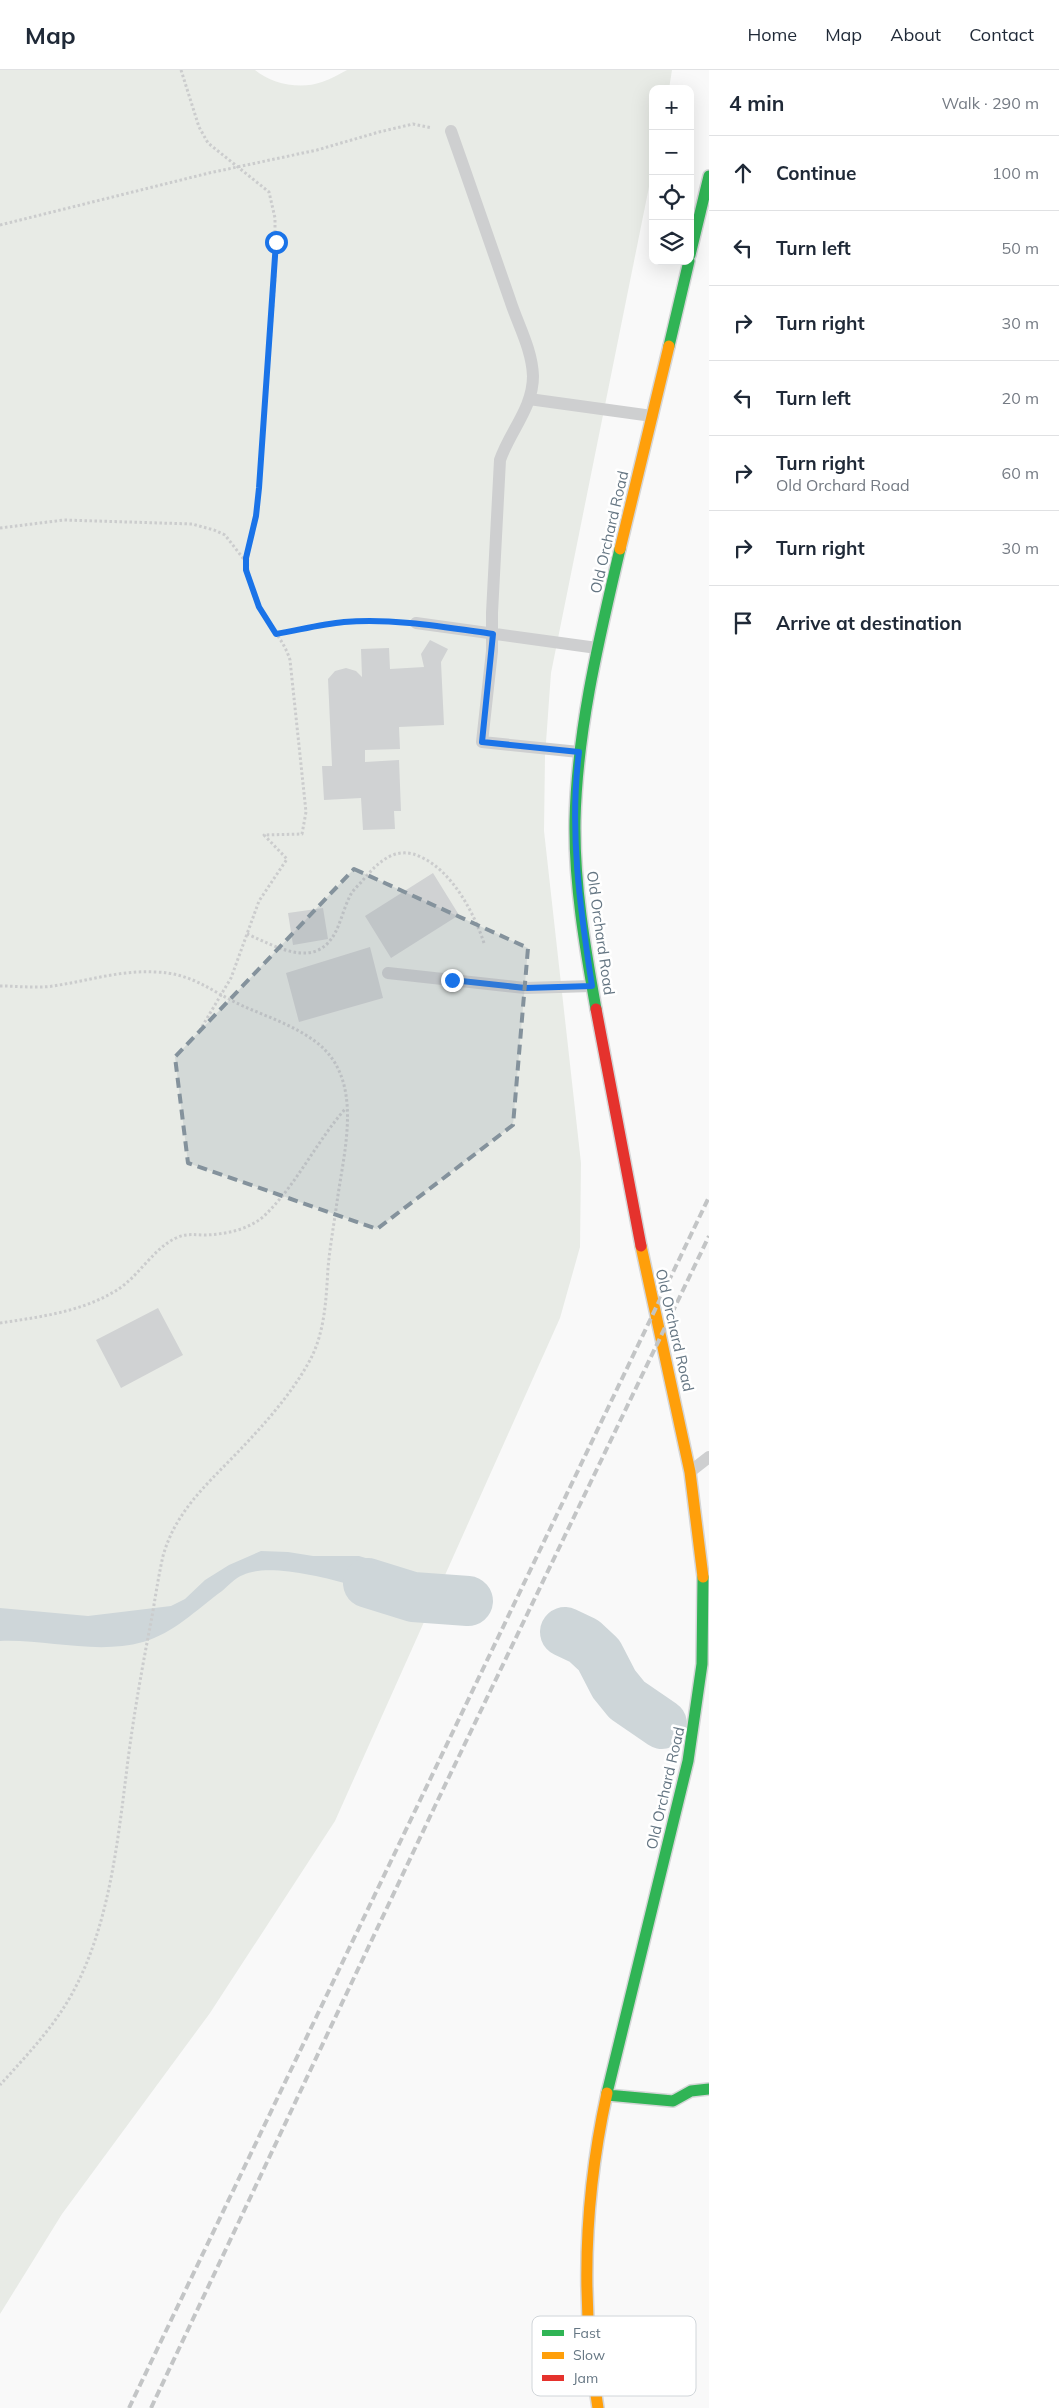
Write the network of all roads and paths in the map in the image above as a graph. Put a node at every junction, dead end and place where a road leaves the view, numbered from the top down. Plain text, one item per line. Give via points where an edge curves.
1 (181, 70) edge
2 (451, 131) joint
3 (238, 167) junction
4 (709, 176) edge
5 (0, 225) edge
6 (694, 238) edge
7 (688, 265) edge
8 (529, 399) junction
9 (652, 416) junction
10 (0, 528) edge
11 (246, 563) junction
12 (416, 623) joint
13 (276, 634) junction
14 (493, 634) junction
15 (597, 648) junction
16 (579, 752) junction
17 (247, 934) junction
18 (484, 943) dead end
19 (388, 973) dead end
20 (0, 986) edge
21 (592, 986) junction
22 (221, 994) junction
23 (200, 1030) dead end
24 (347, 1108) junction
25 (0, 1323) edge
26 (709, 1457) edge
27 (691, 1471) junction
28 (0, 2085) edge
29 (709, 2089) edge
30 (607, 2095) junction
31 (587, 2316) edge

1 - 3 path via 208,143
2 - 3 path via 413,124
2 - 8 lane via 530,350 533,376
3 - 5 path
3 - 11 path via 269,192 276,242 259,488
4 - 6 street
7 - 9 street, Old Orchard Road
8 - 9 lane
8 - 14 lane via 500,460
9 - 15 street, Old Orchard Road
10 - 11 path via 64,520 192,524 224,535
11 - 13 path via 254,594
12 - 13 path via 344,622
12 - 14 lane
13 - 17 path via 290,660 306,820 302,834 264,835 287,859 263,892
14 - 15 lane
14 - 16 lane via 482,742
15 - 16 street, Old Orchard Road
16 - 21 street, Old Orchard Road via 574,819 576,867
17 - 18 path via 287,950 305,954 316,951 330,943 352,892 371,869 386,856 414,852 429,860 464,900 475,917
17 - 22 path via 231,978
19 - 21 lane via 525,988
20 - 22 path via 58,986 130,972 159,972 188,976
21 - 27 street, Old Orchard Road via 644,1265
22 - 23 path
22 - 24 path via 300,1031 324,1048 342,1074
24 - 25 path via 330,1126 278,1199 247,1228 175,1238 117,1290 95,1301 36,1319
24 - 28 path via 326,1309 315,1350 302,1374 256,1433 198,1492 175,1523 164,1554 142,1670 108,1888 88,1959 74,1991 53,2025
26 - 27 lane
27 - 30 street, Old Orchard Road via 700,1530 704,1597 694,1730 688,1768
29 - 30 street via 691,2091 673,2101
30 - 31 street, Old Orchard Road via 587,2218

